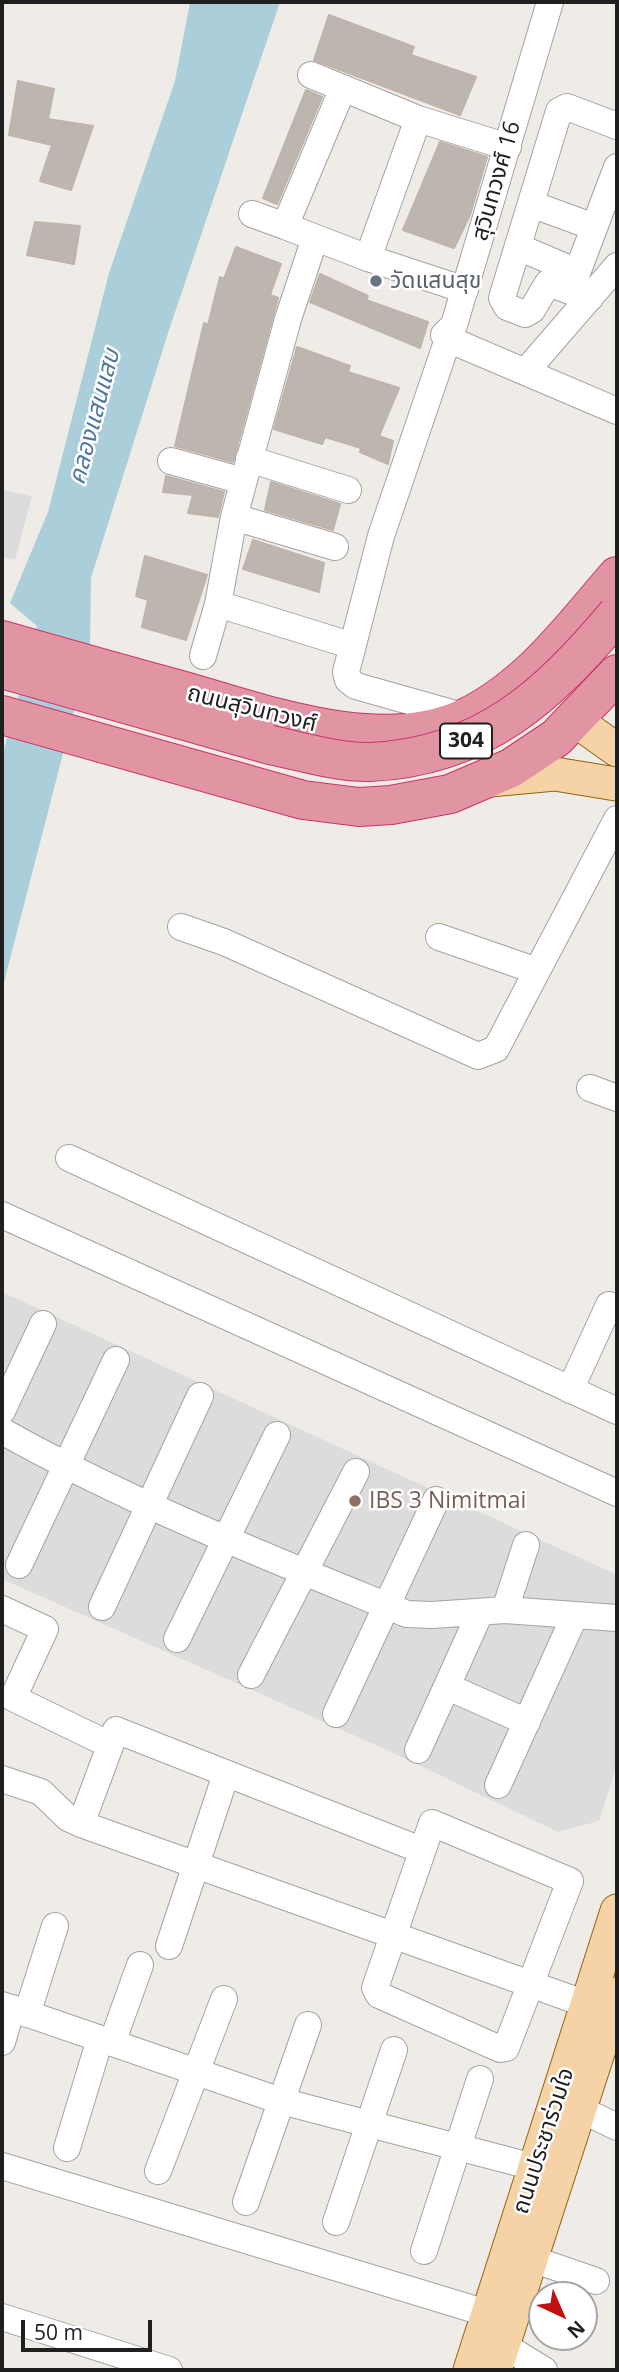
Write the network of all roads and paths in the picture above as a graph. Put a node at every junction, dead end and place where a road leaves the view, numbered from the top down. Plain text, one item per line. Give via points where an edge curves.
1 (550, 2) edge
2 (311, 75) dead end
3 (343, 88) junction
4 (418, 119) junction
5 (515, 120) junction
6 (617, 126) edge
7 (552, 134) junction
8 (508, 147) junction
9 (617, 167) edge
10 (531, 204) junction
11 (252, 214) dead end
12 (285, 226) junction
13 (594, 227) junction
14 (315, 238) junction
15 (518, 247) junction
16 (368, 258) junction
17 (617, 266) edge
18 (579, 286) junction
19 (465, 290) junction
20 (448, 339) junction
21 (526, 371) junction
22 (617, 411) edge
23 (171, 461) dead end
24 (246, 470) junction
25 (348, 490) dead end
26 (234, 517) junction
27 (335, 547) dead end
28 (617, 576) edge
29 (218, 604) junction
30 (617, 614) edge
31 (2, 640) edge
32 (351, 645) junction
33 (617, 646) edge
34 (203, 656) dead end
35 (2, 669) edge
36 (617, 674) edge
37 (522, 681) junction
38 (2, 693) edge
39 (2, 715) edge
40 (466, 717) junction
41 (566, 729) junction
42 (617, 750) edge
43 (482, 781) junction
44 (617, 785) edge
45 (617, 819) edge
46 (181, 927) dead end
47 (439, 937) dead end
48 (537, 971) junction
49 (590, 1088) dead end
50 (617, 1098) edge
51 (69, 1158) dead end
52 (2, 1215) edge
53 (609, 1305) dead end
54 (43, 1324) dead end
55 (116, 1360) dead end
56 (570, 1390) junction
57 (200, 1396) dead end
58 (2, 1411) edge
59 (617, 1411) edge
60 (2, 1431) edge
61 (277, 1435) dead end
62 (65, 1466) junction
63 (356, 1472) dead end
64 (617, 1493) edge
65 (436, 1500) dead end
66 (148, 1507) junction
67 (228, 1540) junction
68 (526, 1545) dead end
69 (19, 1564) dead end
70 (304, 1571) junction
71 (388, 1606) junction
72 (102, 1607) dead end
73 (2, 1609) edge
74 (492, 1612) junction
75 (575, 1615) junction
76 (617, 1618) edge
77 (177, 1639) dead end
78 (251, 1675) dead end
79 (448, 1687) junction
80 (336, 1714) dead end
81 (527, 1722) junction
82 (110, 1745) junction
83 (418, 1750) dead end
84 (226, 1774) junction
85 (2, 1779) edge
86 (498, 1785) dead end
87 (81, 1824) junction
88 (422, 1850) junction
89 (197, 1865) junction
90 (617, 1911) edge
91 (55, 1926) dead end
92 (394, 1936) junction
93 (169, 1946) dead end
94 (139, 1965) dead end
95 (528, 1984) junction
96 (224, 1999) dead end
97 (603, 1999) edge
98 (14, 2009) edge
99 (308, 2025) dead end
100 (106, 2041) junction
101 (2, 2042) edge
102 (394, 2050) dead end
103 (197, 2073) junction
104 (480, 2079) dead end
105 (281, 2101) junction
106 (582, 2110) junction
107 (368, 2125) junction
108 (617, 2127) edge
109 (67, 2148) dead end
110 (458, 2149) junction
111 (2, 2166) edge
112 (534, 2167) junction
113 (158, 2171) dead end
114 (246, 2202) dead end
115 (336, 2222) dead end
116 (424, 2251) dead end
117 (532, 2259) junction
118 (596, 2281) dead end
119 (2, 2317) edge
120 (500, 2337) edge
121 (169, 2370) edge
122 (470, 2370) edge
123 (544, 2370) edge

1 - 5 street, สุวินทวงศ์ 16
2 - 3 street
3 - 4 street
3 - 12 street
4 - 8 street
4 - 16 street
5 - 7 street
5 - 8 street, สุวินทวงศ์ 16
6 - 7 street via 567,107 559,111
7 - 10 street
8 - 19 street, สุวินทวงศ์ 16
9 - 13 street
10 - 13 street
10 - 15 street
11 - 12 street
12 - 14 street
13 - 18 street
14 - 16 street
14 - 24 street
15 - 18 street
15 - 18 street via 502,298 507,307 528,314 548,283
16 - 19 street
17 - 18 street
18 - 21 street
19 - 20 street, สุวินทวงศ์ 16 via 454,325 444,334
20 - 21 street
20 - 32 street via 380,536
21 - 22 street
23 - 24 street
24 - 25 street
24 - 26 street
26 - 27 street
26 - 29 street
28 - 37 highway, ถนนสุวินทวงศ์ / 304
29 - 32 street
29 - 34 street
30 - 35 highway, ถนนสุวินทวงศ์ / 304, bridge via 547,691 515,715 446,748 368,762 270,745
31 - 40 highway, ถนนสุวินทวงศ์ / 304 via 312,727 395,733
32 - 40 street via 346,672 356,686
33 - 38 highway, 304 via 536,729 494,756 453,774 413,783 367,785 267,767
36 - 41 highway, 304
37 - 40 highway, ถนนสุวินทวงศ์ / 304
37 - 41 highway
39 - 43 highway, 304 via 303,800 359,807 419,801
41 - 42 main road
41 - 43 highway, 304 via 511,768
41 - 44 main road
43 - 44 main road via 555,774
45 - 48 street
46 - 48 street via 478,1056 496,1049
47 - 48 street
49 - 50 street
51 - 56 street
52 - 64 street
53 - 56 street
54 - 58 street
55 - 62 street
56 - 59 street
57 - 66 street
60 - 62 street
61 - 67 street
62 - 66 street
62 - 69 street
63 - 70 street
65 - 71 street
66 - 67 street
66 - 72 street
67 - 70 street
67 - 77 street
68 - 74 street
70 - 71 street
70 - 78 street
71 - 74 street via 407,1614
71 - 80 street
73 - 82 street via 45,1629 13,1698
74 - 75 street
74 - 79 street
75 - 76 street
75 - 81 street
79 - 81 street
79 - 83 street
81 - 86 street
82 - 84 street via 116,1730
82 - 87 street
84 - 88 street
84 - 89 street
85 - 87 street via 41,1792
87 - 89 street
88 - 92 street
88 - 95 street via 432,1823 570,1881
89 - 92 street
89 - 93 street
90 - 97 main road, ถนนประชาร่วมใจ
91 - 98 street
92 - 95 street
92 - 95 street via 376,1980 379,1995 500,2049 510,2041
94 - 100 street
95 - 97 street
96 - 103 street
97 - 106 main road, ถนนประชาร่วมใจ
97 - 112 main road, ถนนประชาร่วมใจ
98 - 100 street
98 - 101 street
99 - 105 street
100 - 103 street
100 - 109 street
102 - 107 street
103 - 105 street
103 - 113 street
104 - 110 street
105 - 107 street
105 - 114 street
106 - 108 street
106 - 117 main road, ถนนประชาร่วมใจ
107 - 110 street
107 - 115 street
110 - 112 street
110 - 116 street
111 - 120 street
112 - 120 main road, ถนนประชาร่วมใจ
117 - 118 street
117 - 120 main road, ถนนประชาร่วมใจ
119 - 121 street
120 - 122 main road, ถนนประชาร่วมใจ
120 - 123 street

